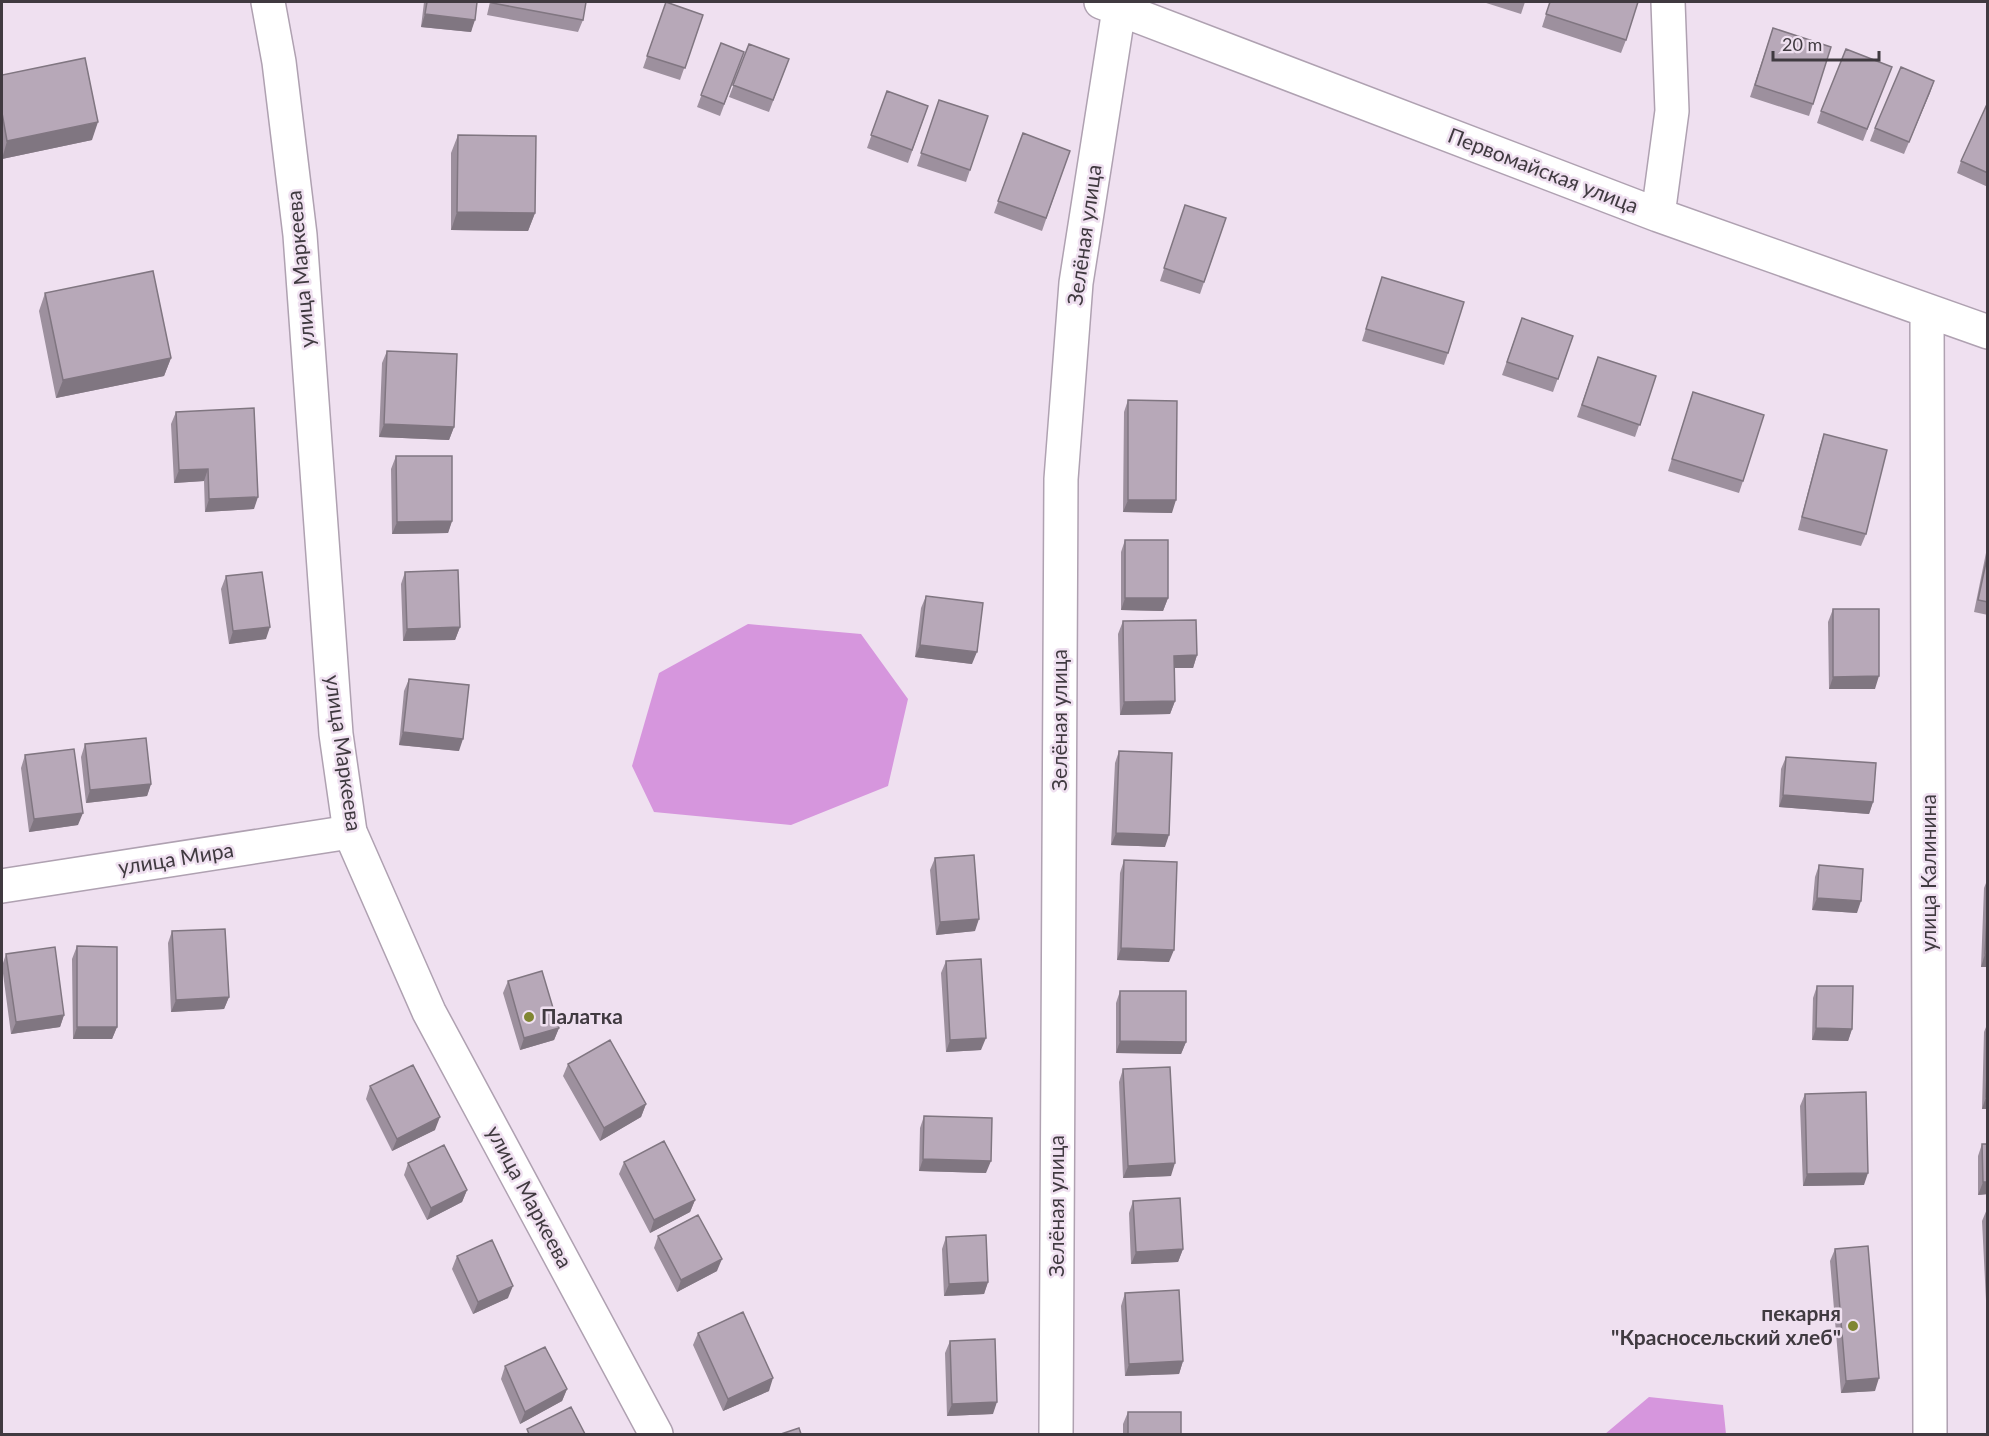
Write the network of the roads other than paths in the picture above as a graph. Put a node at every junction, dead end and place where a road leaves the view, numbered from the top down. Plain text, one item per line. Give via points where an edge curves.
1 (268, 2) edge
2 (1668, 2) edge
3 (1110, 5) edge
4 (1658, 214) junction
5 (1927, 311) junction
6 (1988, 332) edge
7 (350, 832) junction
8 (2, 885) edge
9 (656, 1434) edge
10 (1056, 1434) edge
11 (1930, 1434) edge

1 - 7 street, улица Маркеева via 300,235 336,734
2 - 4 street via 1672,111
3 - 4 street, Первомайская улица
3 - 10 street, Зелёная улица via 1076,283 1061,479
4 - 5 street, Первомайская улица
5 - 6 street, Первомайская улица
5 - 11 street, улица Калинина
7 - 8 street, улица Мира
7 - 9 street, улица Маркеева via 429,1012

